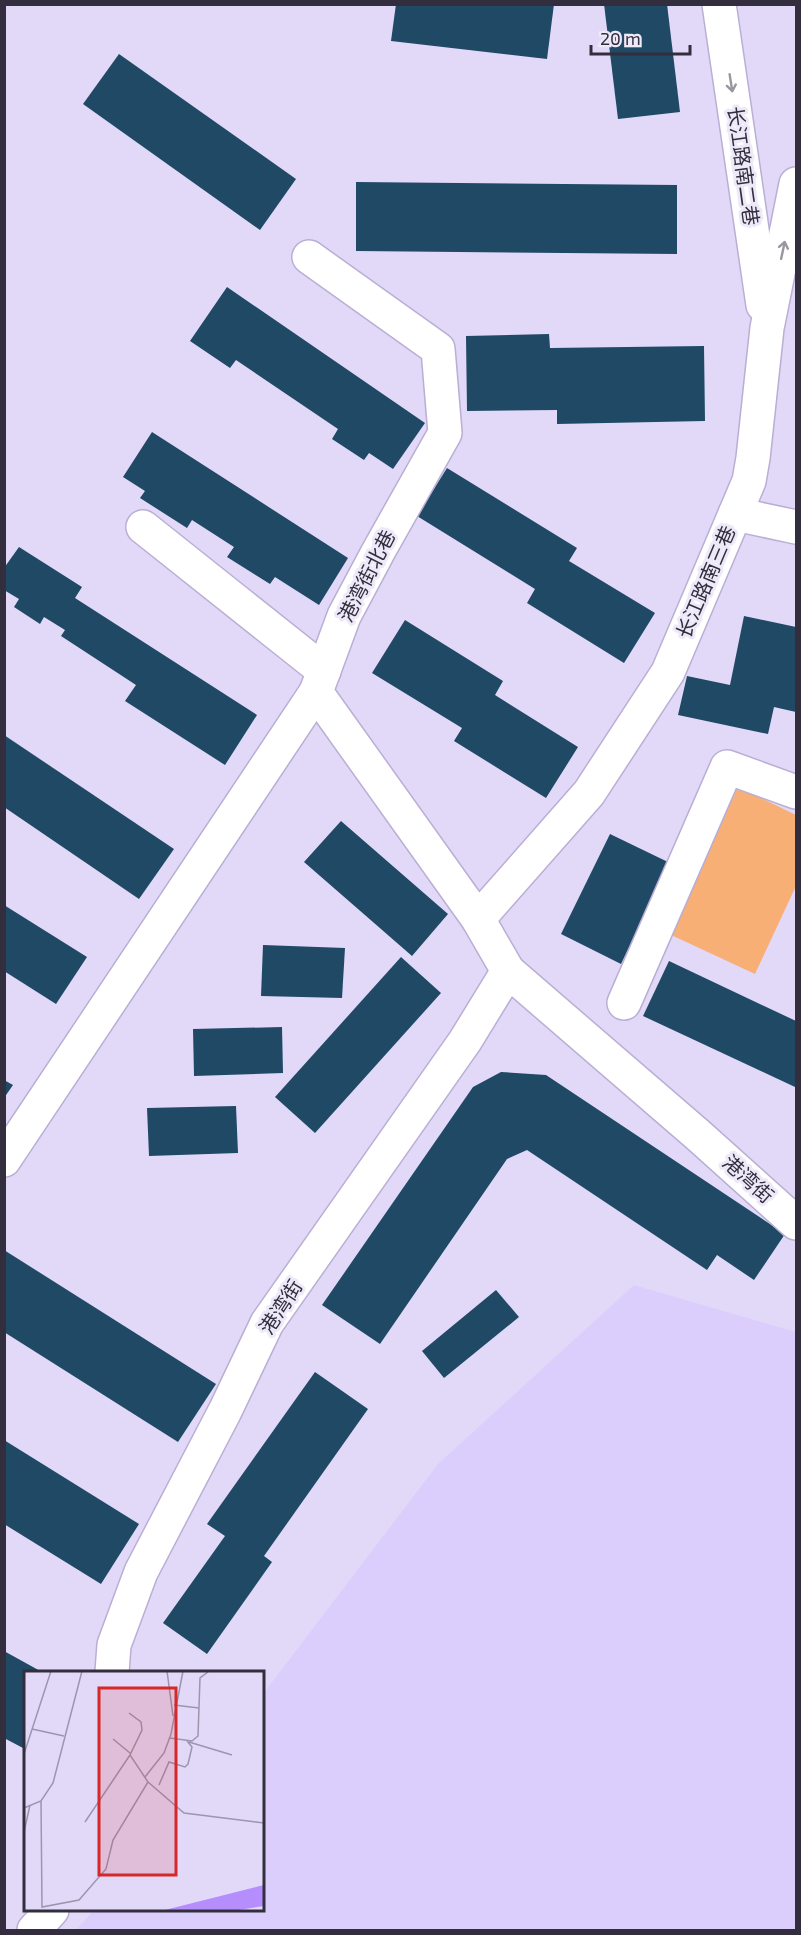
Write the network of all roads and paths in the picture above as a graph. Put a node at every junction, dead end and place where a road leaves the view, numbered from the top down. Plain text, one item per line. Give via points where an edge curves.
1 (719, 4) edge
2 (746, 180) junction
3 (796, 183) edge
4 (309, 257) dead end
5 (767, 328) junction
6 (735, 514) junction
7 (142, 527) dead end
8 (796, 527) edge
9 (320, 682) junction
10 (796, 792) edge
11 (478, 919) junction
12 (508, 971) junction
13 (624, 1003) dead end
14 (4, 1160) edge
15 (796, 1223) edge
16 (112, 1671) edge
17 (51, 1911) edge
18 (34, 1930) edge

1 -> 2 street, 长江路南二巷
2 - 3 street
2 - 5 street, 长江路南二巷
5 -> 3 street, 长江路南三巷
4 - 9 street, 港湾街北巷 via 438,349 445,433 344,616
5 - 6 street, 长江路南三巷 via 753,458
6 - 8 street
6 - 11 street, 长江路南三巷 via 668,672 589,793
7 - 9 street
9 - 11 street
9 - 14 street, 港湾街北巷
10 - 13 street via 727,767
11 - 12 street, 港湾街
12 - 15 street, 港湾街
12 - 16 street, 港湾街 via 465,1041 267,1323 141,1572 114,1645
17 - 18 street

